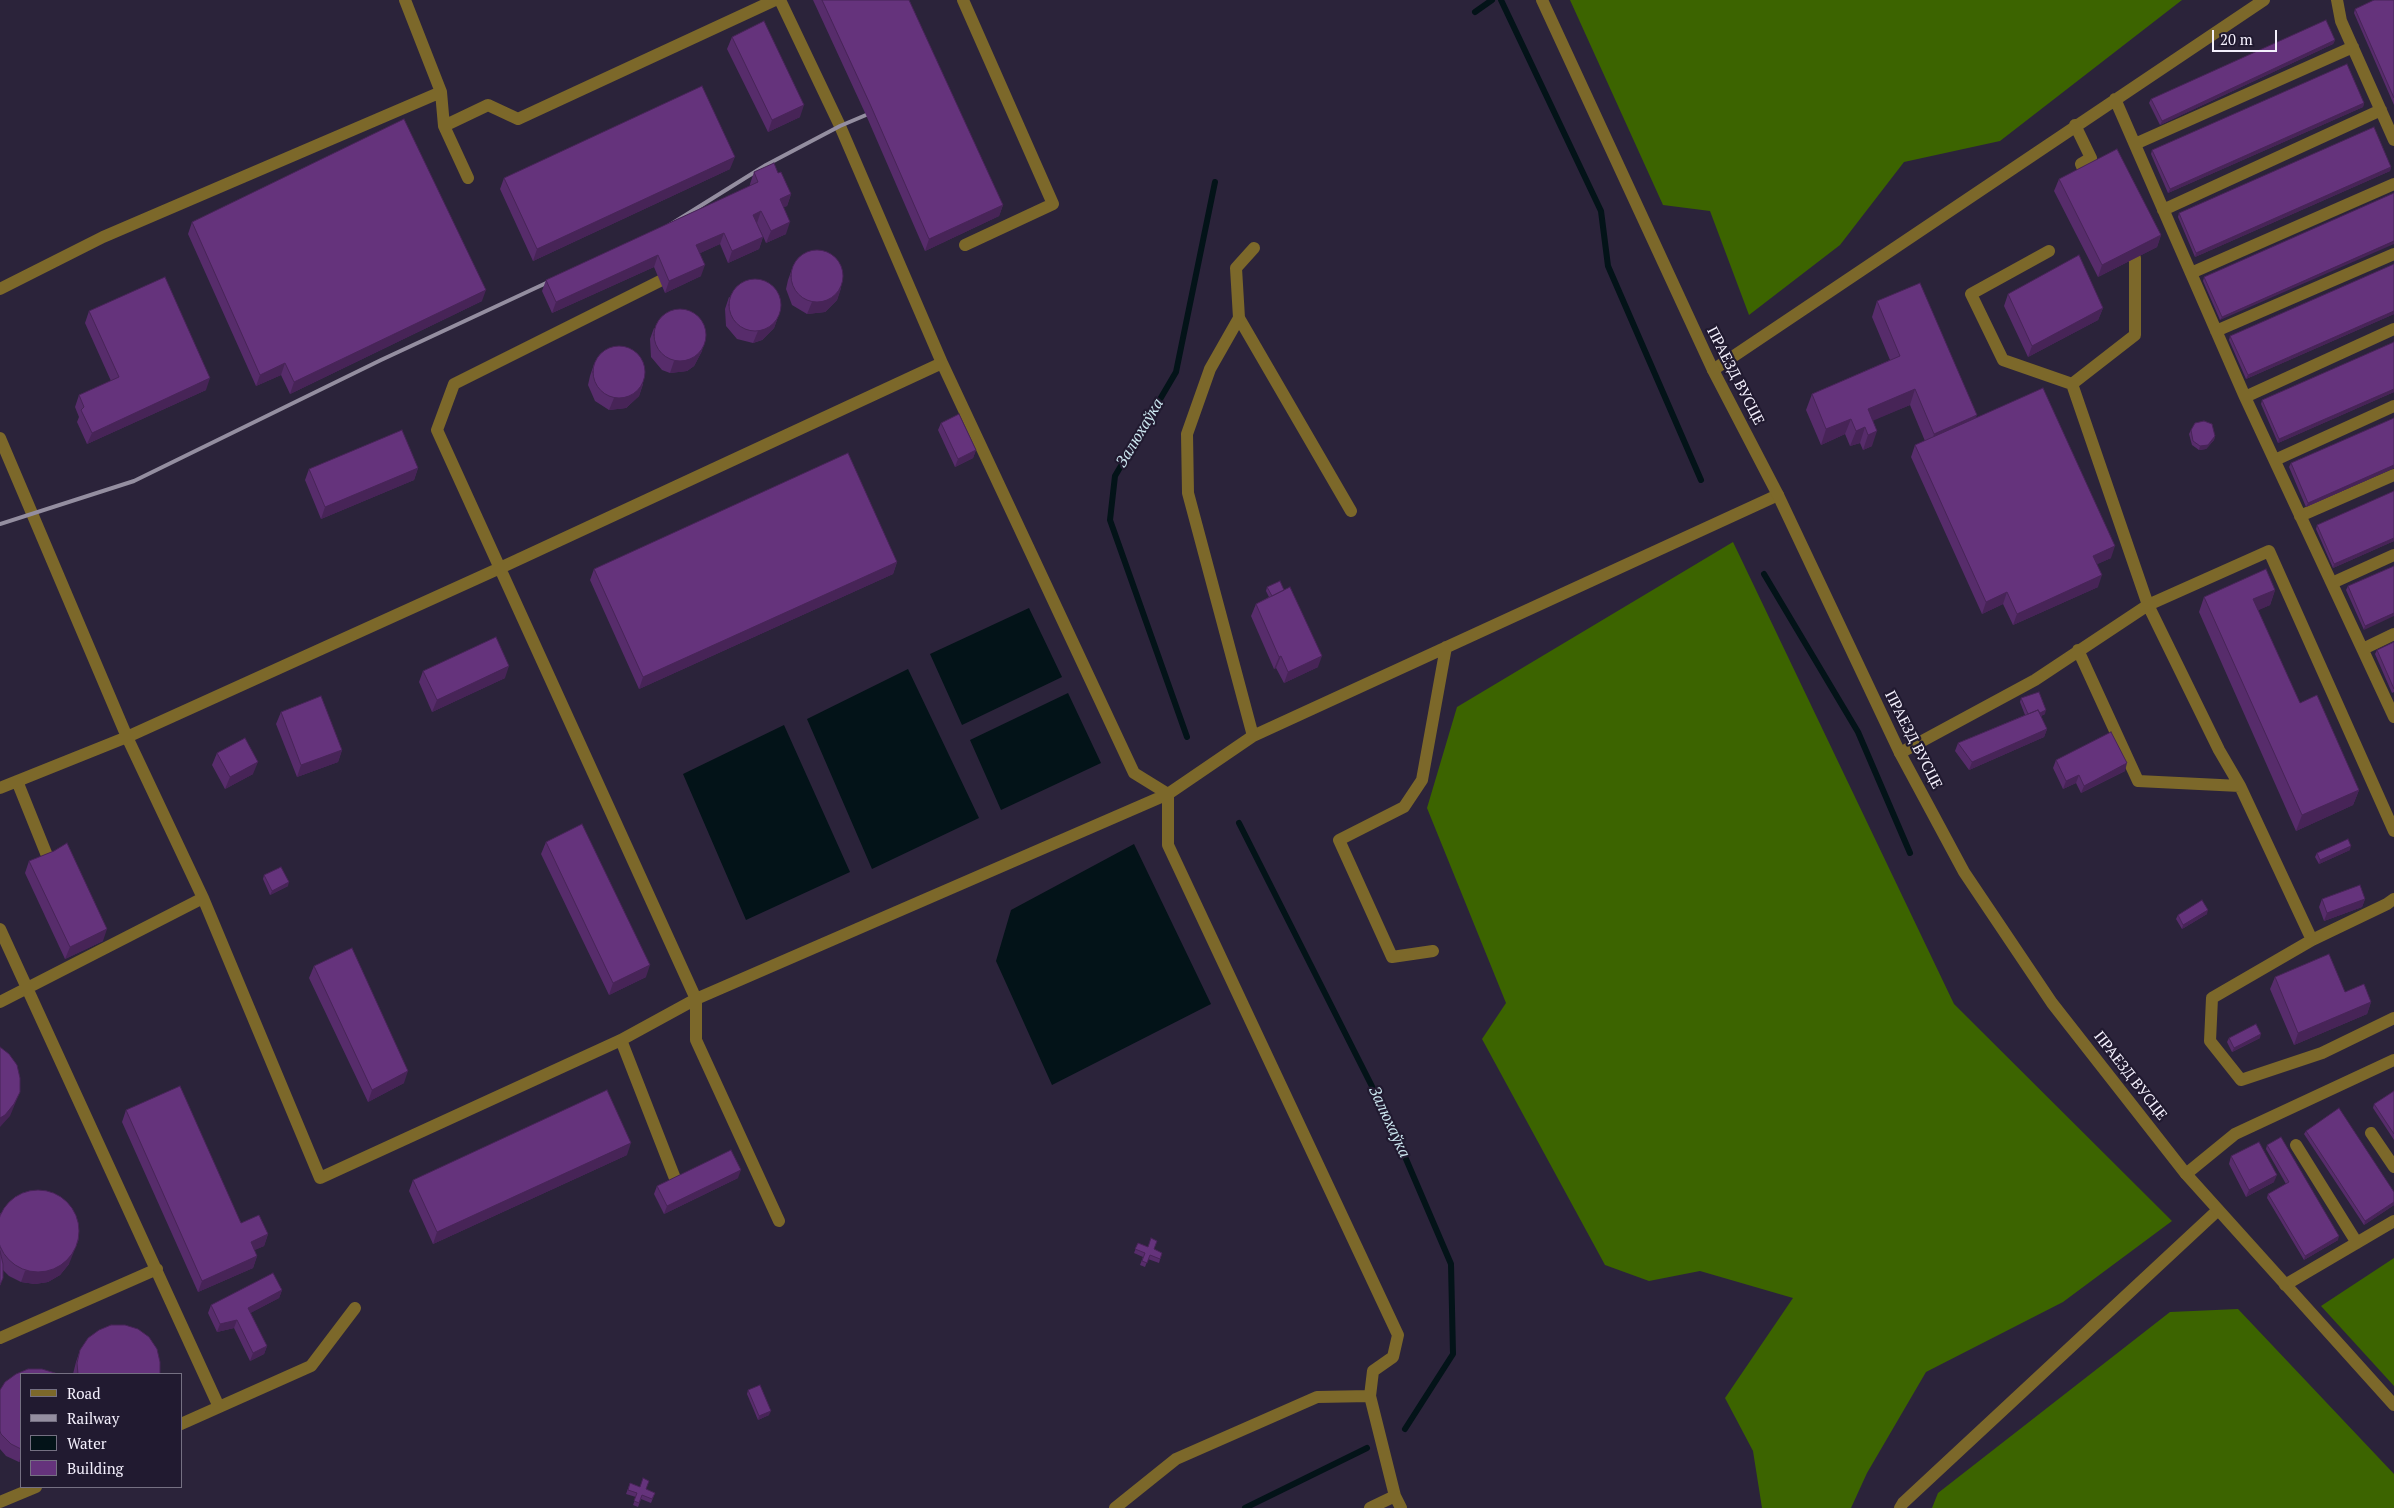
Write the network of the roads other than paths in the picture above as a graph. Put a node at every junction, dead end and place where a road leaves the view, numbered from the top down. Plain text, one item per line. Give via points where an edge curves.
1 (405, 0) edge
2 (775, 0) edge
3 (780, 0) edge
4 (1542, 0) edge
5 (2264, 0) edge
6 (2336, 0) edge
7 (968, 1) edge
8 (2353, 47) junction
9 (441, 92) junction
10 (2115, 98) junction
11 (2381, 110) junction
12 (2075, 125) junction
13 (444, 126) junction
14 (2394, 140) edge
15 (2135, 144) junction
16 (2086, 175) edge
17 (468, 178) dead end
18 (2394, 184) edge
19 (2163, 210) junction
20 (965, 245) dead end
21 (1254, 248) dead end
22 (2049, 251) dead end
23 (2394, 254) edge
24 (2135, 258) edge
25 (2191, 273) junction
26 (660, 281) edge
27 (0, 289) edge
28 (1239, 318) junction
29 (2394, 329) edge
30 (2216, 331) junction
31 (942, 363) junction
32 (1713, 370) junction
33 (2072, 384) junction
34 (2245, 397) junction
35 (2394, 406) edge
36 (0, 438) edge
37 (2274, 460) junction
38 (2394, 475) edge
39 (1778, 495) junction
40 (1351, 511) dead end
41 (2300, 516) junction
42 (2394, 555) edge
43 (500, 568) junction
44 (2332, 583) junction
45 (2148, 605) junction
46 (2394, 634) edge
47 (1446, 647) junction
48 (2362, 649) junction
49 (2078, 650) junction
50 (2392, 709) edge
51 (1254, 736) junction
52 (127, 737) junction
53 (1900, 753) junction
54 (16, 781) junction
55 (2240, 786) junction
56 (0, 788) edge
57 (1168, 794) junction
58 (2394, 832) edge
59 (50, 863) edge
60 (203, 898) junction
61 (2394, 899) edge
62 (0, 929) edge
63 (2312, 940) junction
64 (1433, 951) dead end
65 (28, 988) junction
66 (696, 999) junction
67 (0, 1002) edge
68 (2394, 1018) edge
69 (621, 1040) junction
70 (2394, 1060) edge
71 (2372, 1133) dead end
72 (2296, 1146) dead end
73 (2394, 1166) edge
74 (2186, 1174) junction
75 (676, 1181) edge
76 (2218, 1210) junction
77 (779, 1221) dead end
78 (2394, 1221) edge
79 (2357, 1243) junction
80 (157, 1270) junction
81 (2285, 1285) junction
82 (355, 1308) dead end
83 (0, 1338) edge
84 (1370, 1396) junction
85 (2394, 1405) edge
86 (219, 1407) junction
87 (182, 1424) edge
88 (34, 1488) edge
89 (1395, 1496) junction
90 (0, 1502) edge
91 (1115, 1508) edge
92 (1370, 1508) edge
93 (1401, 1508) edge
94 (1900, 1508) edge

1 - 9 street
2 - 13 street via 518,119 488,105
3 - 31 street via 840,126
4 - 32 street, ПРАЕЗД ВУСЦЕ
5 - 10 street
6 - 8 street
7 - 20 street via 1052,204
8 - 11 street
8 - 15 street
9 - 13 street
9 - 27 street via 103,237
10 - 12 street
10 - 15 street
11 - 14 street
11 - 19 street
12 - 16 street via 2091,158 2081,164
12 - 32 street
13 - 17 street
15 - 19 street
18 - 25 street
19 - 25 street
21 - 28 street via 1236,268
22 - 33 street via 1971,294 2003,360
23 - 30 street
24 - 33 street via 2135,335
25 - 30 street
26 - 43 street via 454,384 437,430
28 - 40 street
28 - 51 street via 1210,369 1187,434 1188,493
29 - 34 street
30 - 34 street
31 - 43 street
31 - 57 street via 1134,773
32 - 39 street, ПРАЕЗД ВУСЦЕ
33 - 45 street
34 - 37 street
35 - 37 street
36 - 52 street
37 - 41 street
38 - 41 street
39 - 47 street
39 - 53 street, ПРАЕЗД ВУСЦЕ
41 - 44 street
42 - 44 street
43 - 52 street
43 - 66 street
44 - 48 street
45 - 49 street
45 - 55 street
45 - 58 street via 2269,551
46 - 48 street
47 - 51 street
47 - 64 street via 1422,780 1404,807 1339,840 1392,958
48 - 50 street
49 - 53 street via 2035,680
49 - 55 street via 2138,781
51 - 57 street
52 - 54 street
52 - 60 street
53 - 74 street, ПРАЕЗД ВУСЦЕ via 1964,872 2052,1002
54 - 56 street
54 - 59 street
55 - 63 street
57 - 66 street
57 - 84 street via 1168,845 1398,1335 1393,1357 1373,1371
60 - 65 street
60 - 69 street via 320,1178
61 - 63 street
62 - 65 street
63 - 68 street via 2212,998 2210,1041 2241,1080 2322,1053
65 - 67 street
65 - 80 street
66 - 69 street
66 - 77 street via 696,1040
69 - 75 street
70 - 74 street via 2235,1134
71 - 73 street
72 - 79 street
74 - 76 street, ПРАЕЗД ВУСЦЕ
76 - 81 street, ПРАЕЗД ВУСЦЕ
76 - 94 street
78 - 79 street
79 - 81 street
80 - 83 street
80 - 86 street
81 - 85 street, ПРАЕЗД ВУСЦЕ
82 - 86 street via 311,1366
84 - 89 street
84 - 91 street via 1317,1398 1176,1458
86 - 87 street
88 - 90 street
89 - 92 street
89 - 93 street

